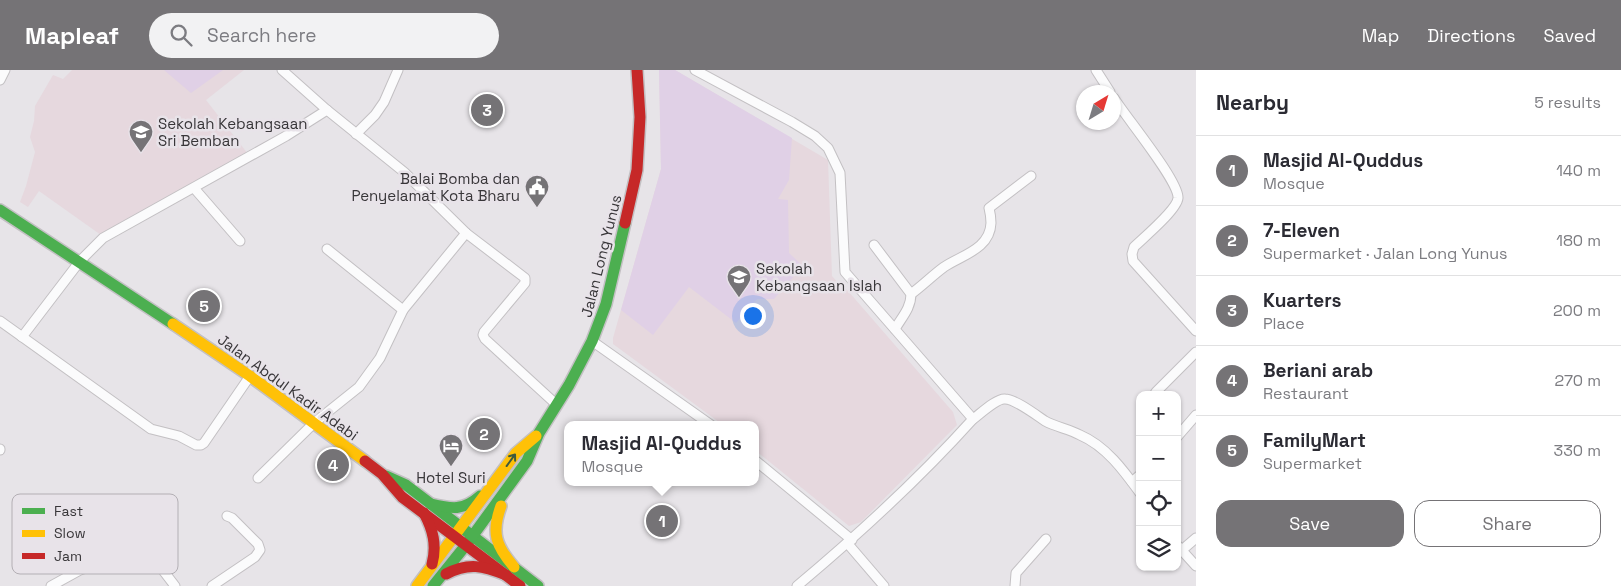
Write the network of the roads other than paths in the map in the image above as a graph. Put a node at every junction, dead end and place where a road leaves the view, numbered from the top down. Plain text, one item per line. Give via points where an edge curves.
1 (5, 70) edge
2 (282, 70) edge
3 (398, 70) edge
4 (637, 70) edge
5 (695, 70) edge
6 (1096, 70) edge
7 (0, 80) edge
8 (1106, 85) edge
9 (1121, 108) edge
10 (326, 110) junction
11 (356, 134) junction
12 (1031, 176) dead end
13 (194, 188) junction
14 (0, 210) edge
15 (466, 233) junction
16 (240, 241) dead end
17 (874, 245) dead end
18 (327, 249) dead end
19 (80, 261) junction
20 (910, 294) junction
21 (403, 310) junction
22 (0, 321) edge
23 (895, 329) junction
24 (1196, 331) edge
25 (22, 337) junction
26 (592, 342) junction
27 (1196, 352) edge
28 (250, 376) junction
29 (1158, 391) edge
30 (557, 405) junction
31 (1196, 415) edge
32 (973, 419) junction
33 (705, 421) edge
34 (314, 423) junction
35 (1181, 432) edge
36 (539, 433) junction
37 (759, 464) edge
38 (258, 478) dead end
39 (1136, 478) edge
40 (496, 480) junction
41 (1132, 482) junction
42 (1136, 488) edge
43 (507, 489) junction
44 (427, 509) junction
45 (227, 516) dead end
46 (458, 532) junction
47 (1196, 538) edge
48 (1046, 539) dead end
49 (470, 541) junction
50 (850, 542) junction
51 (1181, 546) edge
52 (1181, 549) edge
53 (1196, 566) edge
54 (429, 571) junction
55 (510, 571) junction
56 (73, 574) edge
57 (166, 574) edge
58 (436, 582) edge
59 (51, 586) edge
60 (175, 586) edge
61 (212, 586) edge
62 (417, 586) edge
63 (520, 586) edge
64 (538, 586) edge
65 (797, 586) edge
66 (884, 586) edge
67 (1015, 586) edge

1 - 7 street
2 - 10 street
3 - 11 street via 384,102
4 - 26 main road, Jalan Long Yunus via 640,117 637,170 606,304
5 - 23 street via 792,122 828,148 840,172 845,272
6 - 8 street
9 - 24 street via 1164,168 1178,200 1134,247 1133,261
10 - 11 street
10 - 13 street
11 - 15 street via 404,172
12 - 20 street via 989,208 991,223 982,244 944,267
13 - 16 street
13 - 19 street via 103,238
14 - 19 main road, Jalan Abdul Kadir Adabi
15 - 21 street
15 - 30 street via 525,280 484,332 484,337
17 - 20 street
18 - 21 street
19 - 25 street
19 - 28 main road, Jalan Abdul Kadir Adabi
20 - 23 street via 908,310
21 - 34 street via 380,358 359,387
22 - 25 street
23 - 32 street
25 - 28 street via 151,430 179,436 196,445 205,440
26 - 30 main road, Jalan Long Yunus
26 - 33 street
27 - 29 street
28 - 34 main road, Jalan Abdul Kadir Adabi
30 - 36 main road, Jalan Long Yunus
31 - 35 street
32 - 41 street via 1006,398 1052,425 1082,435 1114,459
32 - 50 street
34 - 38 street
34 - 44 main road, Jalan Abdul Kadir Adabi via 382,474 402,497
40 -> 36 main road, Jalan Long Yunus via 516,453
36 - 43 main road, Jalan Long Yunus via 527,461
37 - 50 street
39 - 41 street
40 - 44 main road via 468,506
40 - 46 main road, Jalan Long Yunus
41 - 42 street
43 - 49 main road, Jalan Long Yunus
43 - 55 main road via 494,528 496,541
44 - 46 main road, Jalan Abdul Kadir Adabi
44 - 54 main road via 435,539
45 - 61 street via 258,544 260,550 255,557
46 - 49 main road, Jalan Abdul Kadir Adabi
46 - 54 main road, Jalan Long Yunus
47 - 51 street
48 - 67 street via 1016,573
49 - 55 main road, Jalan Abdul Kadir Adabi
49 - 58 main road, Jalan Long Yunus
50 - 65 street
50 - 66 street
52 - 53 street
54 - 62 main road, Jalan Long Yunus
55 - 58 main road via 464,566
55 - 63 main road, Jalan Abdul Kadir Adabi
55 - 64 main road, Jalan Abdul Kadir Adabi
56 - 59 street
57 - 60 street

